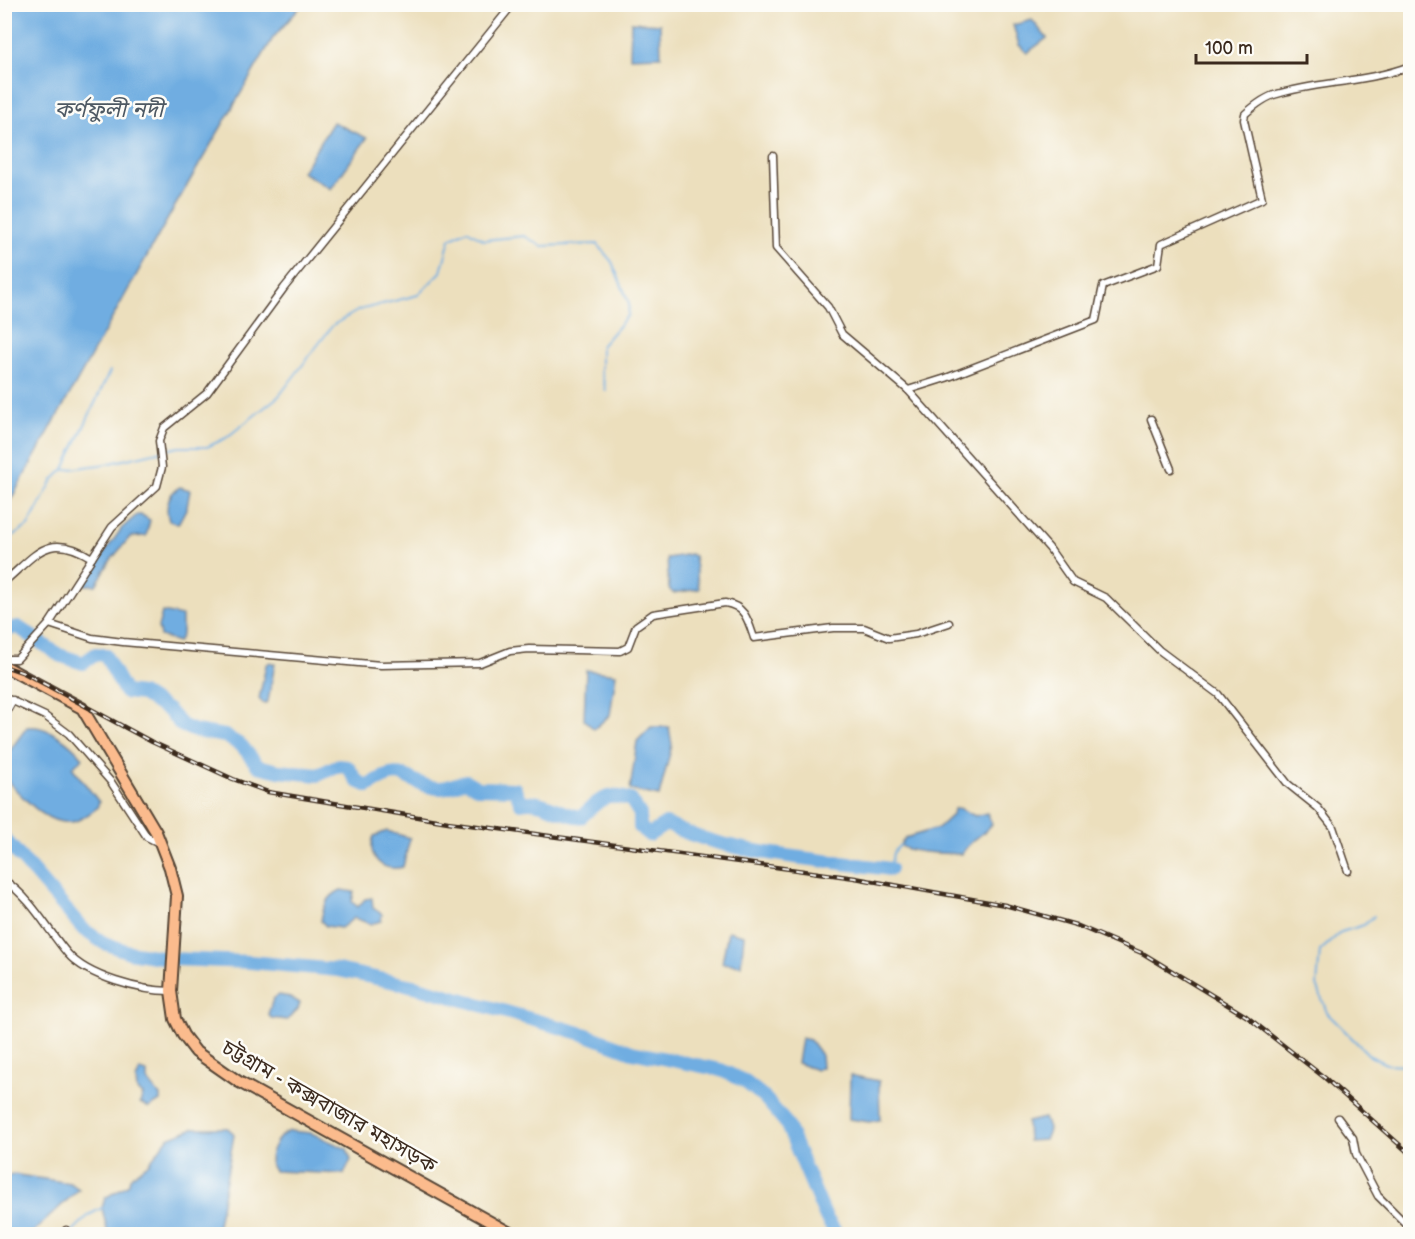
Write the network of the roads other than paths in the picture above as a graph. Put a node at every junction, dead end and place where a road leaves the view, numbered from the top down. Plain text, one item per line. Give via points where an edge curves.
1 (513, 4) edge
2 (1410, 66) edge
3 (773, 156) dead end
4 (908, 390) junction
5 (1151, 419) dead end
6 (1171, 469) dead end
7 (92, 558) junction
8 (4, 582) edge
9 (948, 623) dead end
10 (49, 624) junction
11 (4, 659) edge
12 (4, 666) edge
13 (4, 697) edge
14 (13, 700) junction
15 (4, 716) edge
16 (161, 843) junction
17 (1348, 871) dead end
18 (4, 880) edge
19 (171, 986) junction
20 (1338, 1118) dead end
21 (1410, 1228) edge
22 (512, 1234) edge

1 - 7 street via 278,296 207,393 164,428 159,441 162,467 158,486 119,519
2 - 4 street via 1354,82 1275,94 1259,103 1245,114 1244,120 1263,195 1260,201 1161,244 1158,265 1103,286 1096,320
3 - 4 street via 776,248 828,306 842,334
4 - 17 street via 1049,548 1073,582 1106,598 1158,650 1218,694 1288,784 1318,808 1333,827
5 - 6 street
7 - 8 street via 64,545 52,546
7 - 10 street
9 - 10 street via 889,638 864,628 754,638 744,613 724,603 653,614 636,626 628,647 620,651 529,649 510,651 480,663 381,665 123,642 92,638
10 - 11 street via 13,661
12 - 16 highway via 82,708
13 - 14 street
14 - 15 street
14 - 16 street via 55,723 77,742 111,782 147,837
16 - 19 highway, চট্টগ্রাম - কক্সবাজার মহাসড়ক via 176,887
18 - 19 street via 30,901 81,965 143,990
19 - 22 highway, চট্টগ্রাম - কক্সবাজার মহাসড়ক via 175,1019 183,1035 209,1062
20 - 21 street via 1353,1138 1356,1154 1378,1196

